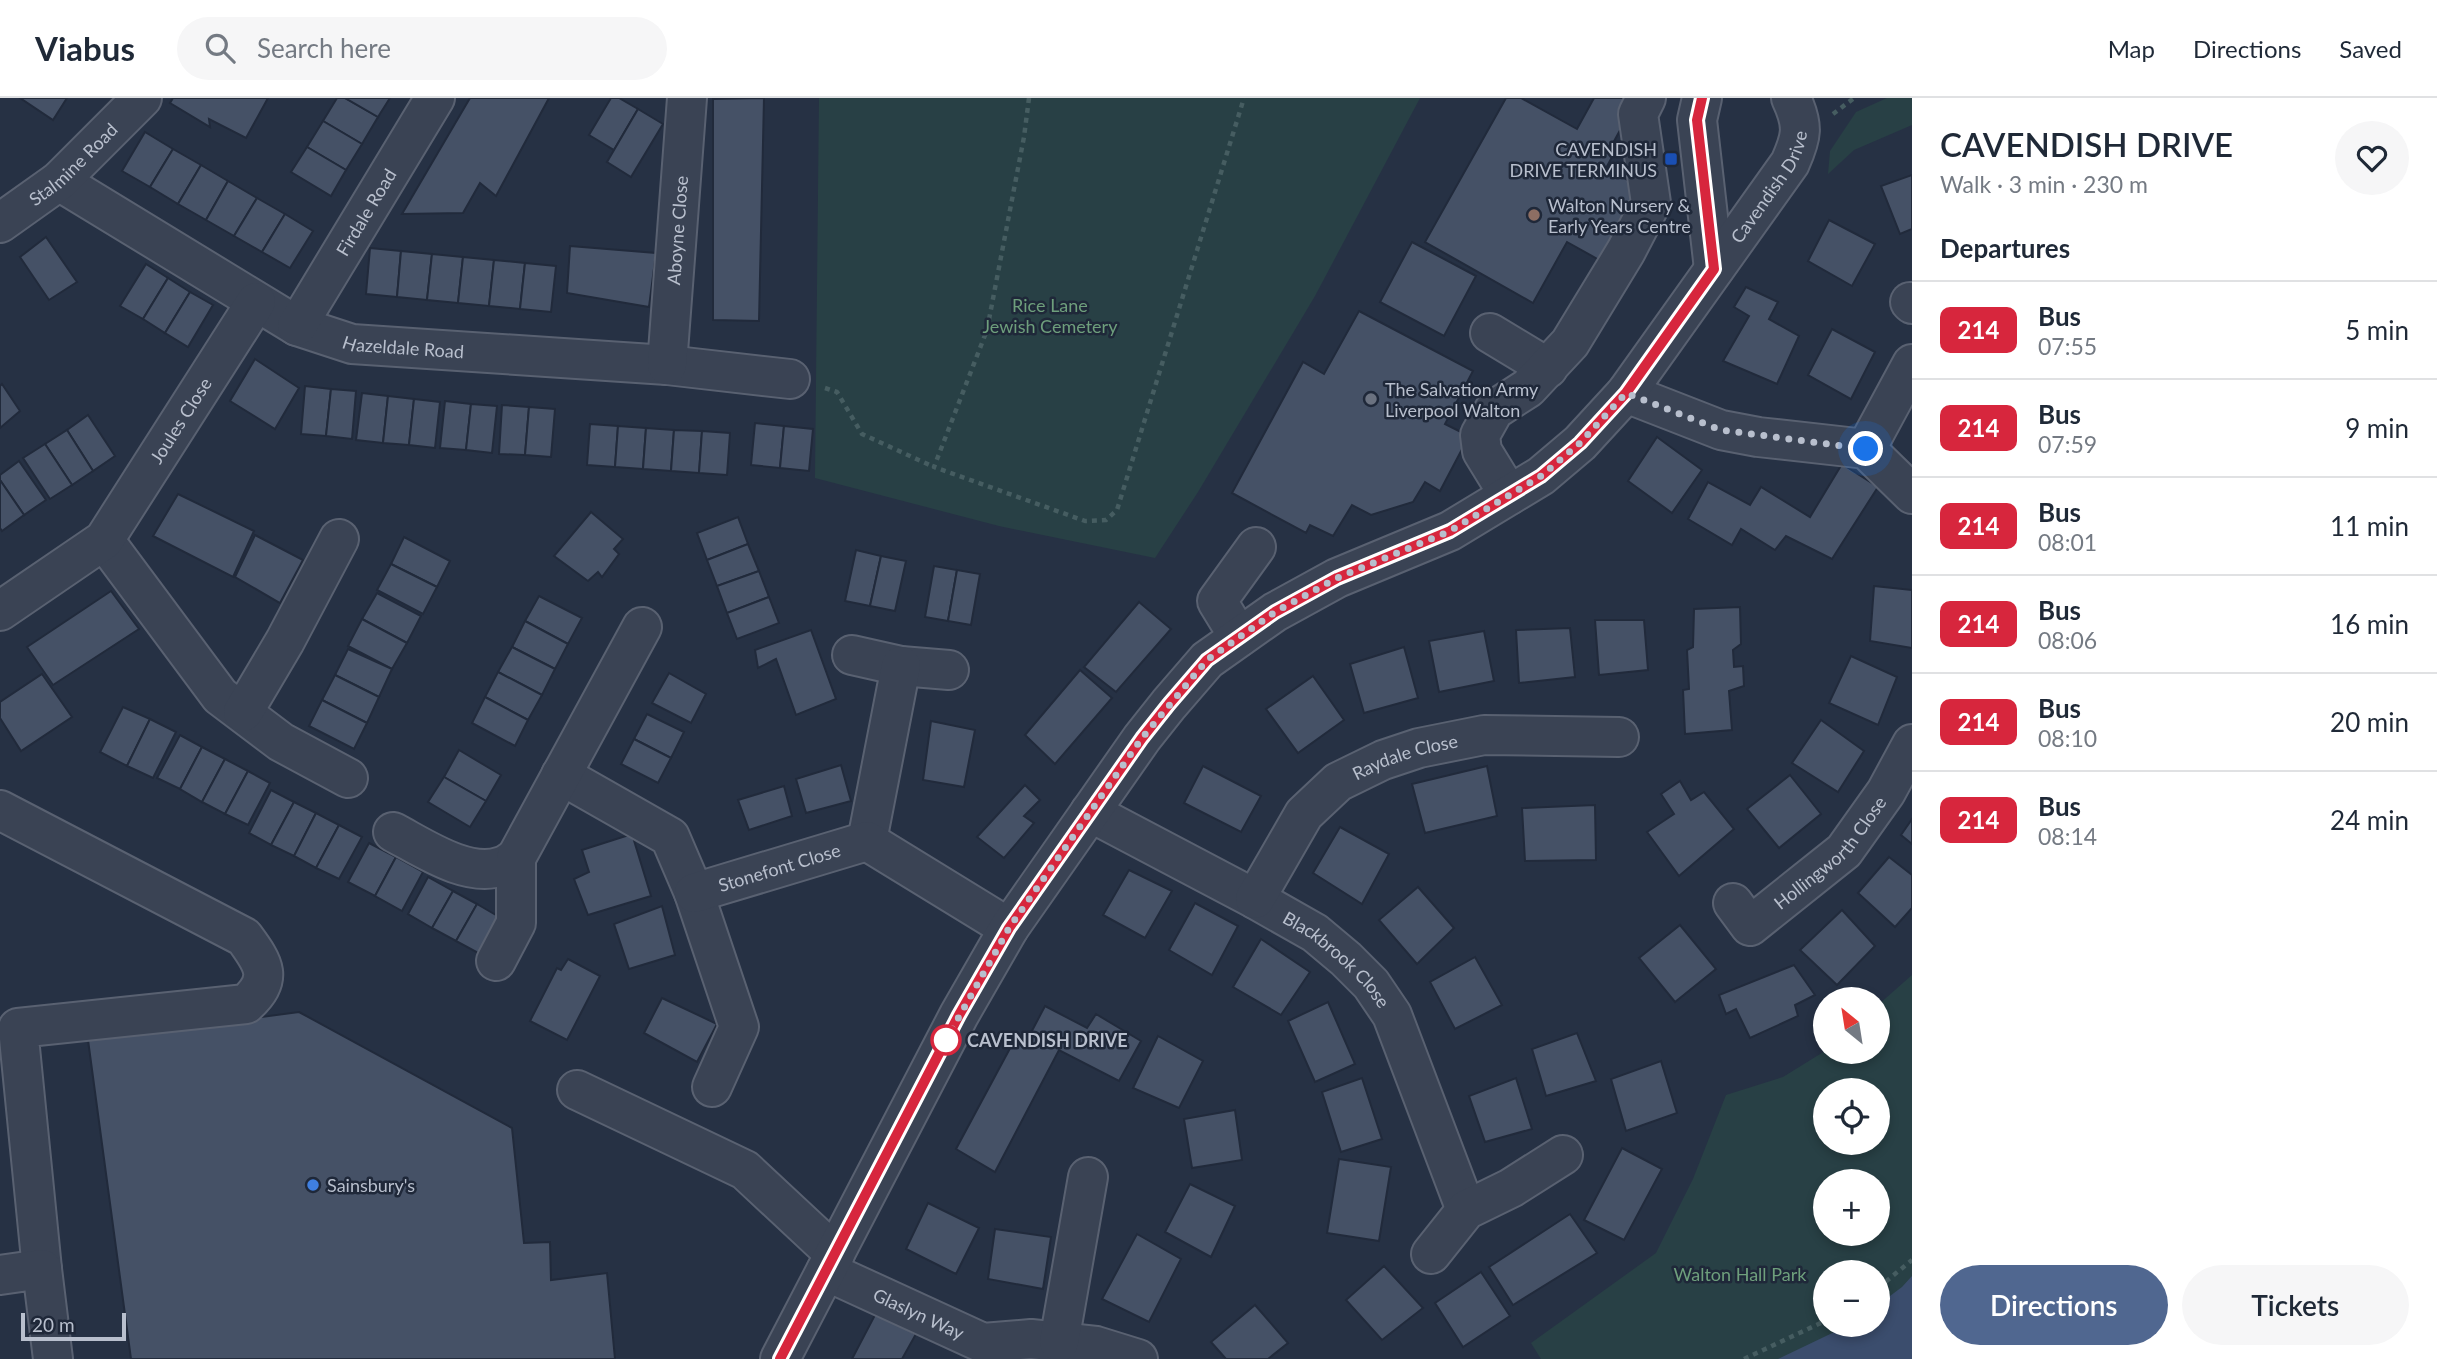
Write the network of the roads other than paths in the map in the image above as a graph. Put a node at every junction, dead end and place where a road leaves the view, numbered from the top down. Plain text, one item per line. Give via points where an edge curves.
1 (142, 98) edge
2 (435, 98) edge
3 (687, 98) edge
4 (1646, 98) edge
5 (1700, 98) edge
6 (1791, 98) edge
7 (59, 181) junction
8 (0, 223) edge
9 (1714, 269) junction
10 (256, 303) junction
11 (297, 326) junction
12 (1490, 333) dead end
13 (1912, 364) edge
14 (667, 365) junction
15 (1548, 368) junction
16 (790, 379) road end
17 (1626, 393) junction
18 (1866, 449) junction
19 (1912, 494) edge
20 (1509, 495) junction
21 (339, 539) dead end
22 (104, 540) junction
23 (1256, 547) dead end
24 (0, 611) edge
25 (642, 627) dead end
26 (1239, 637) junction
27 (852, 655) dead end
28 (901, 666) junction
29 (949, 670) dead end
30 (243, 712) junction
31 (1619, 737) dead end
32 (1912, 744) edge
33 (561, 775) junction
34 (348, 778) dead end
35 (0, 810) edge
36 (1090, 812) junction
37 (393, 832) dead end
38 (867, 841) junction
39 (516, 858) junction
40 (694, 893) junction
41 (1255, 899) junction
42 (1733, 903) dead end
43 (1009, 928) junction
44 (496, 961) dead end
45 (712, 1087) dead end
46 (577, 1090) dead end
47 (1563, 1155) dead end
48 (1088, 1177) dead end
49 (1466, 1210) junction
50 (1431, 1254) dead end
51 (830, 1263) junction
52 (42, 1269) junction
53 (0, 1275) edge
54 (1059, 1342) junction
55 (980, 1351) edge
56 (53, 1359) edge
57 (780, 1359) edge
58 (1138, 1359) edge

1 - 7 street, Stalmine Road
2 - 11 street, Firdale Road
3 - 14 street, Aboyne Close
4 - 15 street via 1638,114 1651,203 1570,343
5 - 9 street, Cavendish Drive via 1697,120
6 - 9 street, Cavendish Drive via 1800,119 1801,140 1790,163
7 - 8 street, Stalmine Road
7 - 10 street, Hazeldale Road
9 - 17 street, Cavendish Drive
10 - 11 street, Hazeldale Road
10 - 22 street, Joules Close
11 - 14 street, Hazeldale Road via 352,344
12 - 15 street
13 - 18 street
14 - 16 street, Hazeldale Road
15 - 20 street via 1528,388 1494,410 1480,435 1482,451
17 - 18 street via 1721,430
17 - 20 street, Cavendish Drive via 1580,443 1541,476
18 - 19 street
20 - 26 street, Cavendish Drive via 1450,531 1337,578
21 - 30 street
22 - 24 street, Joules Close
22 - 30 street via 220,696
23 - 26 street via 1217,601
25 - 33 street
26 - 36 street, Cavendish Drive via 1207,660 1169,704
27 - 28 street
28 - 29 street
28 - 38 street
30 - 34 street via 281,742
31 - 41 street, Raydale Close via 1484,735 1383,760 1338,782 1304,814
32 - 42 street, Hollingworth Close via 1886,792 1844,851 1750,926
33 - 39 street
33 - 40 street via 670,837
35 - 52 street via 244,937 264,974 261,991 246,1004 18,1028
36 - 41 street, Blackbrook Close
36 - 43 street, Cavendish Drive
37 - 39 street via 454,864 501,867
38 - 40 street, Stonefont Close
38 - 43 street
39 - 44 street via 516,923
40 - 45 street via 739,1027
41 - 49 street, Blackbrook Close via 1315,933 1378,994 1392,1015
43 - 51 street, Cavendish Drive
46 - 51 street, Glaslyn Way via 745,1170
47 - 49 street
48 - 54 street
49 - 50 street
51 - 55 street, Glaslyn Way
51 - 57 street, Cavendish Drive
52 - 53 street
52 - 56 street
54 - 55 street, Glaslyn Way via 1031,1339
54 - 58 street, Glaslyn Way via 1096,1346

